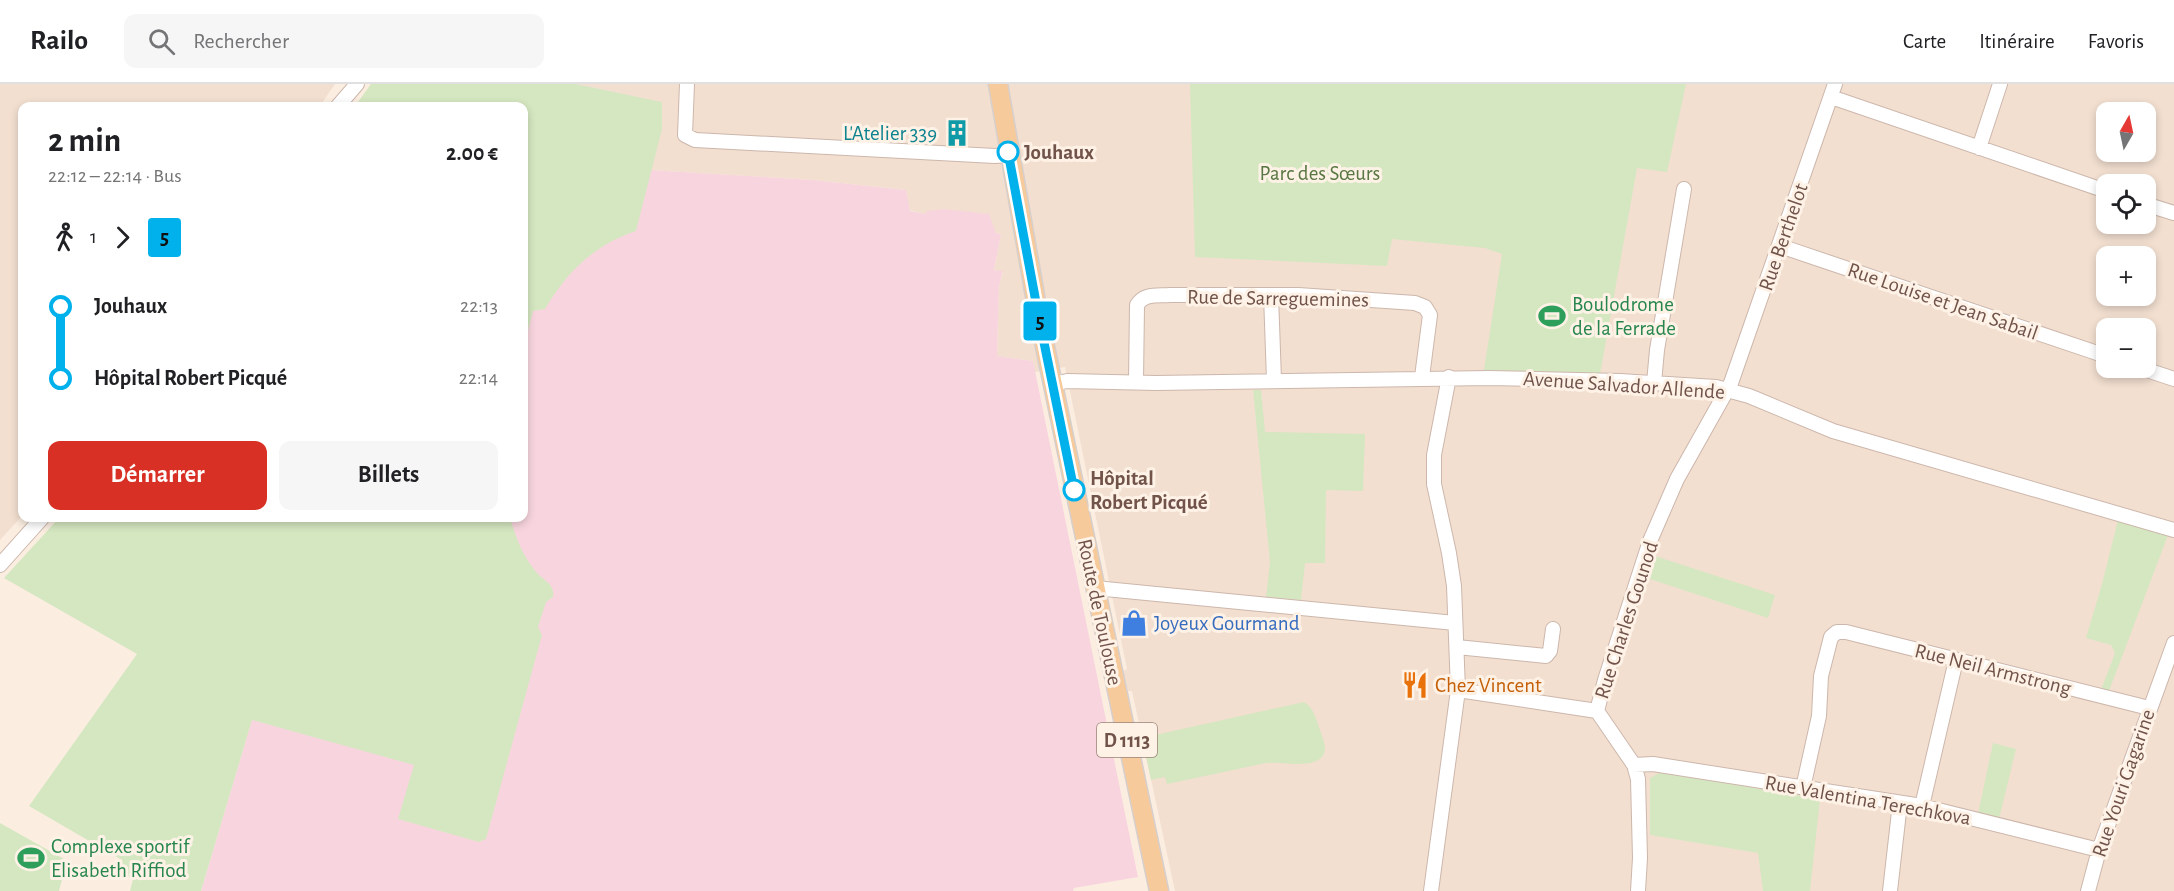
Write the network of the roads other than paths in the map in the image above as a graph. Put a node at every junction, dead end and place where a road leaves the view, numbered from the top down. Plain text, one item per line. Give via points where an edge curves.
1 (348, 84) edge
2 (357, 84) edge
3 (687, 84) edge
4 (998, 84) edge
5 (2000, 84) edge
6 (1833, 91) edge
7 (341, 102) edge
8 (342, 102) edge
9 (1979, 148) junction
10 (1009, 155) junction
11 (2096, 188) edge
12 (1684, 189) dead end
13 (2156, 207) edge
14 (2174, 213) edge
15 (1780, 246) junction
16 (1271, 295) junction
17 (2096, 353) edge
18 (2156, 373) edge
19 (1422, 377) junction
20 (1449, 377) junction
21 (2174, 379) edge
22 (1274, 380) junction
23 (1136, 381) junction
24 (1654, 383) junction
25 (1053, 384) junction
26 (1728, 390) junction
27 (38, 522) edge
28 (2174, 530) edge
29 (0, 565) edge
30 (1095, 588) junction
31 (1455, 623) junction
32 (1553, 629) dead end
33 (2174, 643) edge
34 (1456, 647) junction
35 (1956, 660) junction
36 (1458, 690) junction
37 (2149, 708) junction
38 (1597, 711) junction
39 (1634, 765) junction
40 (1803, 788) junction
41 (1900, 803) junction
42 (1922, 806) junction
43 (2099, 850) junction
44 (1159, 891) edge
45 (1431, 891) edge
46 (1638, 891) edge
47 (1890, 891) edge
48 (2088, 891) edge

1 - 7 street
2 - 8 street
3 - 10 street via 685,135 695,140
4 - 10 main road, Route de Toulouse / D 1113
5 - 9 street
6 - 9 street
6 - 15 street, Rue Berthelot
9 - 11 street
10 - 25 main road, Route de Toulouse / D 1113
12 - 24 street
13 - 14 street
15 - 17 street, Rue Louise et Jean Sabail
15 - 26 street, Rue Berthelot
16 - 19 street, Rue de Sarreguemines via 1415,303 1425,307 1430,315
16 - 22 street
16 - 23 street, Rue de Sarreguemines via 1144,297 1135,311
18 - 21 street
19 - 20 street, Avenue Salvador Allende
19 - 22 street, Avenue Salvador Allende
20 - 24 street, Avenue Salvador Allende
20 - 31 street via 1434,455 1434,483 1450,561
22 - 23 street, Avenue Salvador Allende
23 - 25 street, Avenue Salvador Allende
24 - 26 street, Avenue Salvador Allende
25 - 30 main road, Route de Toulouse / D 1113
26 - 28 street, Avenue Salvador Allende via 1833,431
26 - 38 street, Rue Charles Gounod via 1677,479 1650,541
27 - 29 street
30 - 31 street
30 - 44 main road, Route de Toulouse / D 1113
31 - 34 street
32 - 34 street via 1546,656
33 - 37 street, Rue Youri Gagarine
34 - 36 street
35 - 37 street, Rue Neil Armstrong
35 - 40 street, Rue Neil Armstrong via 1846,632 1831,637
35 - 42 street
36 - 38 street
36 - 45 street
37 - 43 street, Rue Youri Gagarine
38 - 39 street, Rue Charles Gounod
39 - 40 street, Rue Valentina Terechkova via 1653,764
39 - 46 street, Rue Charles Gounod via 1640,799
40 - 41 street, Rue Valentina Terechkova
41 - 42 street, Rue Valentina Terechkova
41 - 47 street
42 - 43 street, Rue Valentina Terechkova
43 - 48 street, Rue Youri Gagarine

